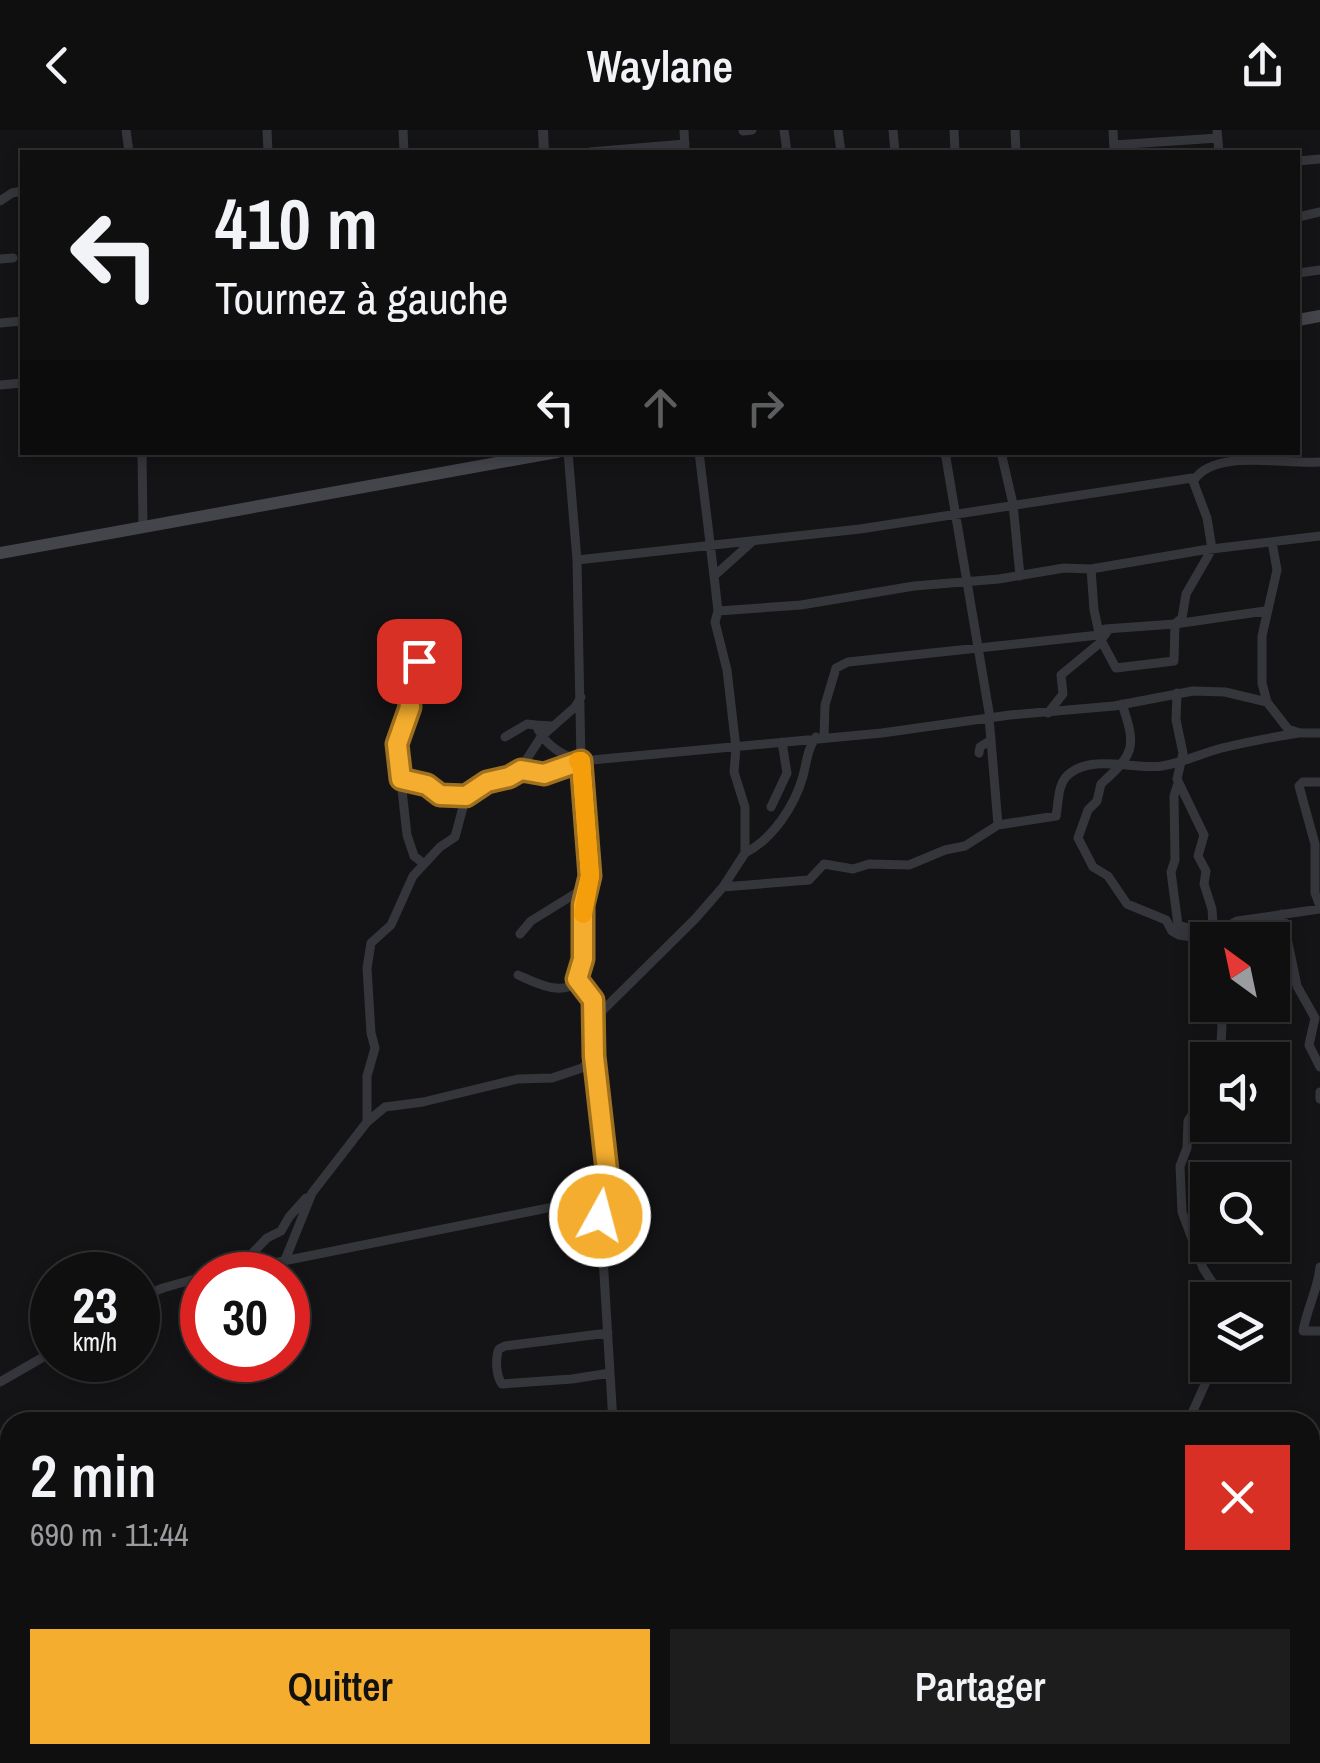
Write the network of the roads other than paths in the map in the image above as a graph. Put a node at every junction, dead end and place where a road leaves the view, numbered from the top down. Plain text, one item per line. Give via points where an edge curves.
1 (684, 130) edge
2 (752, 130) edge
3 (1113, 130) edge
4 (743, 131) edge
5 (1218, 134) edge
6 (685, 148) edge
7 (1114, 149) edge
8 (638, 150) edge
9 (13, 258) dead end
10 (0, 259) edge
11 (142, 455) edge
12 (542, 455) edge
13 (568, 455) edge
14 (699, 455) edge
15 (946, 455) edge
16 (1003, 455) edge
17 (1320, 462) edge
18 (1194, 480) junction
19 (1013, 504) junction
20 (956, 514) junction
21 (143, 526) junction
22 (1320, 536) edge
23 (754, 541) junction
24 (1272, 542) junction
25 (709, 546) junction
26 (1212, 549) junction
27 (0, 553) edge
28 (577, 560) junction
29 (1091, 568) junction
30 (714, 576) junction
31 (1020, 576) junction
32 (966, 581) junction
33 (718, 611) junction
34 (1266, 611) junction
35 (1175, 624) junction
36 (1099, 634) junction
37 (416, 641) dead end
38 (977, 647) junction
39 (1177, 693) junction
40 (581, 697) junction
41 (1266, 702) junction
42 (1122, 704) junction
43 (1048, 713) junction
44 (990, 719) junction
45 (536, 725) junction
46 (552, 726) junction
47 (1320, 732) edge
48 (1300, 733) junction
49 (541, 737) junction
50 (820, 737) junction
51 (505, 738) dead end
52 (991, 740) junction
53 (782, 742) junction
54 (736, 748) junction
55 (979, 753) dead end
56 (581, 761) junction
57 (1182, 761) junction
58 (1121, 767) junction
59 (521, 770) junction
60 (401, 779) junction
61 (1320, 782) edge
62 (1178, 783) junction
63 (466, 796) junction
64 (771, 807) dead end
65 (998, 825) junction
66 (746, 852) junction
67 (424, 863) junction
68 (586, 887) junction
69 (723, 887) junction
70 (1318, 906) edge
71 (1282, 914) junction
72 (1212, 922) edge
73 (1236, 922) edge
74 (1190, 929) edge
75 (520, 934) dead end
76 (1190, 938) edge
77 (518, 975) dead end
78 (578, 982) junction
79 (593, 1020) junction
80 (594, 1056) junction
81 (1320, 1067) edge
82 (1190, 1118) edge
83 (367, 1122) junction
84 (312, 1193) junction
85 (604, 1196) junction
86 (253, 1252) edge
87 (288, 1252) edge
88 (310, 1255) edge
89 (1320, 1267) edge
90 (1212, 1282) edge
91 (1320, 1331) edge
92 (608, 1333) junction
93 (30, 1365) edge
94 (610, 1373) junction
95 (0, 1382) edge
96 (1206, 1382) edge
97 (612, 1412) edge
98 (1192, 1412) edge

1 - 6 street
2 - 4 street
3 - 7 street
5 - 7 street
6 - 8 street
9 - 10 street
11 - 21 street
12 - 21 main road
13 - 28 street
14 - 25 street
15 - 20 street
16 - 19 street
17 - 18 street via 1208,465
18 - 19 street
18 - 26 street
19 - 20 street
19 - 31 street
20 - 23 street
20 - 32 street
21 - 27 main road
22 - 24 street
23 - 25 street
23 - 30 street
24 - 26 street
24 - 34 street via 1276,570
25 - 28 street
25 - 30 street
26 - 29 street
26 - 35 street
28 - 40 street
29 - 31 street
29 - 36 street
30 - 33 street
31 - 32 street
32 - 33 street
32 - 38 street
33 - 54 street
34 - 35 street
34 - 41 street
35 - 36 street
35 - 36 street via 1172,662 1118,669
36 - 38 street
36 - 43 street via 1062,675 1063,694
37 - 60 street via 421,668 408,687 410,707 397,744
38 - 44 street
38 - 50 street via 837,666
39 - 41 street via 1225,692
39 - 42 street
39 - 57 street
40 - 46 street
40 - 56 street
41 - 48 street via 1281,723
42 - 43 street
42 - 58 street via 1133,741
43 - 44 street
44 - 50 street
44 - 52 street
45 - 46 street
45 - 49 street
45 - 51 street
46 - 49 street
47 - 48 street
48 - 57 street
49 - 56 street
49 - 59 street
50 - 53 street
50 - 66 street via 789,807 766,842
52 - 55 street
52 - 65 street
53 - 54 street
53 - 64 street via 787,773
54 - 56 street
54 - 66 street
56 - 59 street via 544,774
56 - 68 street
57 - 58 street
57 - 62 street
58 - 65 street via 1099,764 1067,776 1056,816
58 - 76 street via 1101,784 1088,810 1081,847 1127,904
59 - 63 street
60 - 63 street via 440,795
60 - 67 street via 407,835
61 - 70 street via 1299,784 1315,844
62 - 72 street via 1204,834 1198,856
62 - 74 street via 1171,872 1178,925
63 - 67 street via 455,838
65 - 69 street via 965,846 910,864 853,870 824,864 809,880
66 - 69 street
67 - 83 street via 391,926 370,950 375,1048
68 - 75 street
68 - 78 street
69 - 79 street
70 - 71 street
71 - 73 street
71 - 81 street via 1297,986 1316,1018 1309,1044
77 - 78 street via 564,989
78 - 79 street via 592,997
79 - 80 street
80 - 83 street via 582,1068 544,1080 393,1104
80 - 85 street via 609,1188
82 - 90 street via 1180,1168 1182,1212
83 - 84 street
84 - 86 street via 281,1232
84 - 87 street
85 - 88 street
85 - 92 street
89 - 91 street via 1303,1332
92 - 94 street
92 - 94 street via 505,1346 498,1349 498,1378 502,1384
93 - 95 street
94 - 97 street
96 - 98 street

